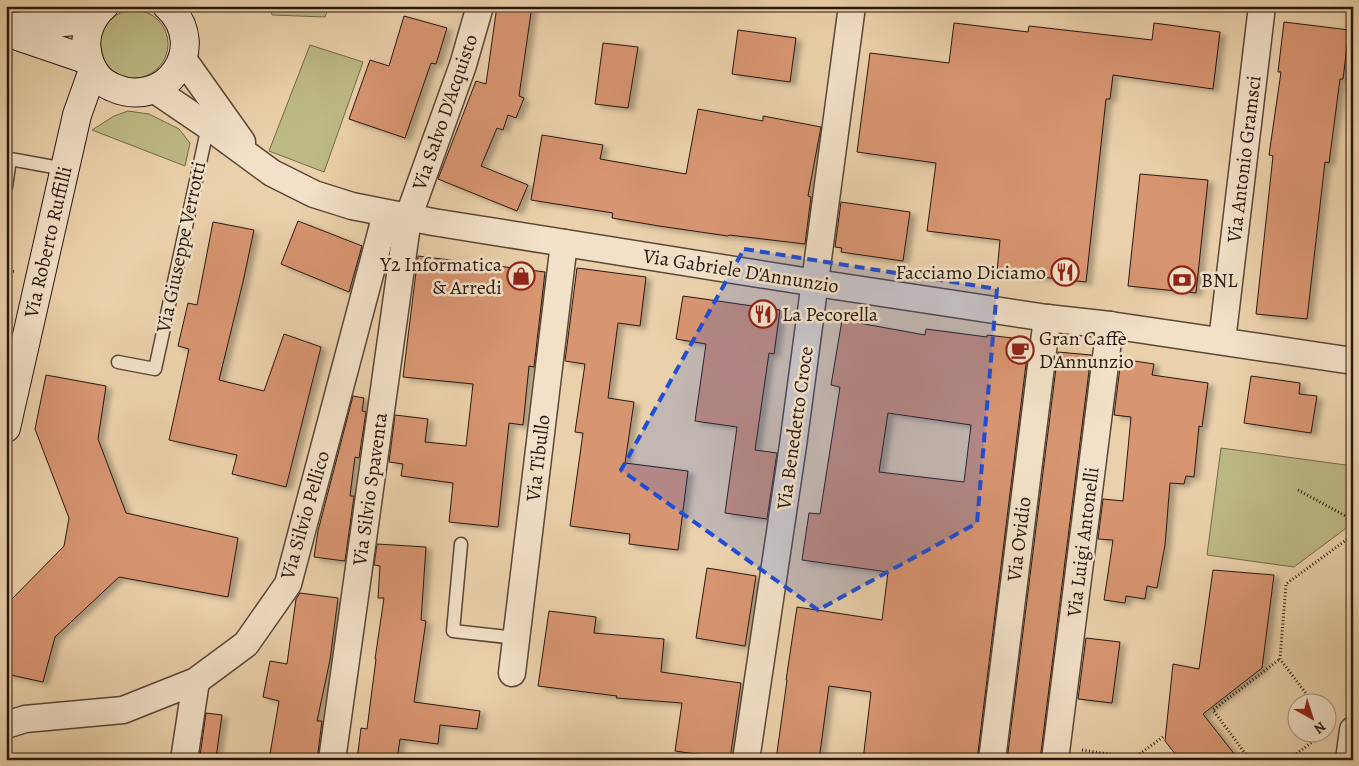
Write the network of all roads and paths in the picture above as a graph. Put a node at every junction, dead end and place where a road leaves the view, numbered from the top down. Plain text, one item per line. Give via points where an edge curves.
1 (480, 6) edge
2 (852, 6) edge
3 (1262, 6) edge
4 (172, 9) edge
5 (98, 13) edge
6 (6, 30) edge
7 (183, 59) junction
8 (96, 72) junction
9 (155, 90) junction
10 (208, 126) junction
11 (258, 165) junction
12 (65, 169) junction
13 (6, 187) edge
14 (397, 216) junction
15 (564, 243) junction
16 (816, 283) junction
17 (1046, 318) junction
18 (1110, 325) junction
19 (1222, 341) junction
20 (118, 362) dead end
21 (1353, 362) edge
22 (12, 381) edge
23 (6, 428) edge
24 (1298, 490) dead end
25 (1353, 520) edge
26 (1353, 535) edge
27 (461, 544) dead end
28 (516, 638) junction
29 (1280, 659) junction
30 (512, 673) dead end
31 (196, 681) junction
32 (1306, 694) edge
33 (6, 725) edge
34 (1353, 730) edge
35 (1164, 737) dead end
36 (1310, 744) edge
37 (1056, 753) edge
38 (184, 760) edge
39 (332, 760) edge
40 (746, 760) edge
41 (992, 760) edge
42 (1250, 760) edge
43 (1288, 760) edge
44 (1349, 760) edge

1 - 14 street, Via Salvo D'Acquisto via 463,65
2 - 16 street, Via Benedetto Croce
3 - 19 street, Via Antonio Gramsci
4 - 7 street via 182,27
5 - 6 street
5 - 8 street via 87,32 86,46
6 - 8 street
7 - 9 street via 177,72
7 - 11 street
8 - 9 street via 122,92 139,94
8 - 12 street, Via Roberto Ruffilli via 77,115
9 - 10 street, Via Giuseppe Verrotti
10 - 11 street, Via Giuseppe Verrotti
10 - 20 lane, Via Giuseppe Verrotti via 155,369
11 - 14 street, Via Gabriele D'Annunzio via 314,194
12 - 13 lane via 10,159
12 - 22 street, Via Roberto Ruffilli
14 - 15 street, Via Gabriele D'Annunzio
14 - 31 street, Via Silvio Pellico via 288,584 246,644
14 - 39 street, Via Silvio Spaventa
15 - 16 street, Via Gabriele D'Annunzio
15 - 28 street, Via Tibullo
16 - 17 street, Via Gabriele D'Annunzio
16 - 40 street, Via Benedetto Croce
17 - 18 street, Via Gabriele D'Annunzio
17 - 41 street, Via Ovidio
18 - 19 street, Via Gabriele D'Annunzio
18 - 37 street, Via Luigi Antonelli
19 - 21 street, Via Gabriele D'Annunzio
22 - 23 street, Via Roberto Ruffilli
24 - 25 path
26 - 29 path via 1286,584
27 - 28 lane via 453,631
28 - 30 street, Via Tibullo
29 - 32 path
29 - 42 path via 1213,710
31 - 33 street, Via Silvio Pellico via 123,710 25,719
31 - 38 street
34 - 44 street
35 - 37 path via 1134,758
36 - 43 path

